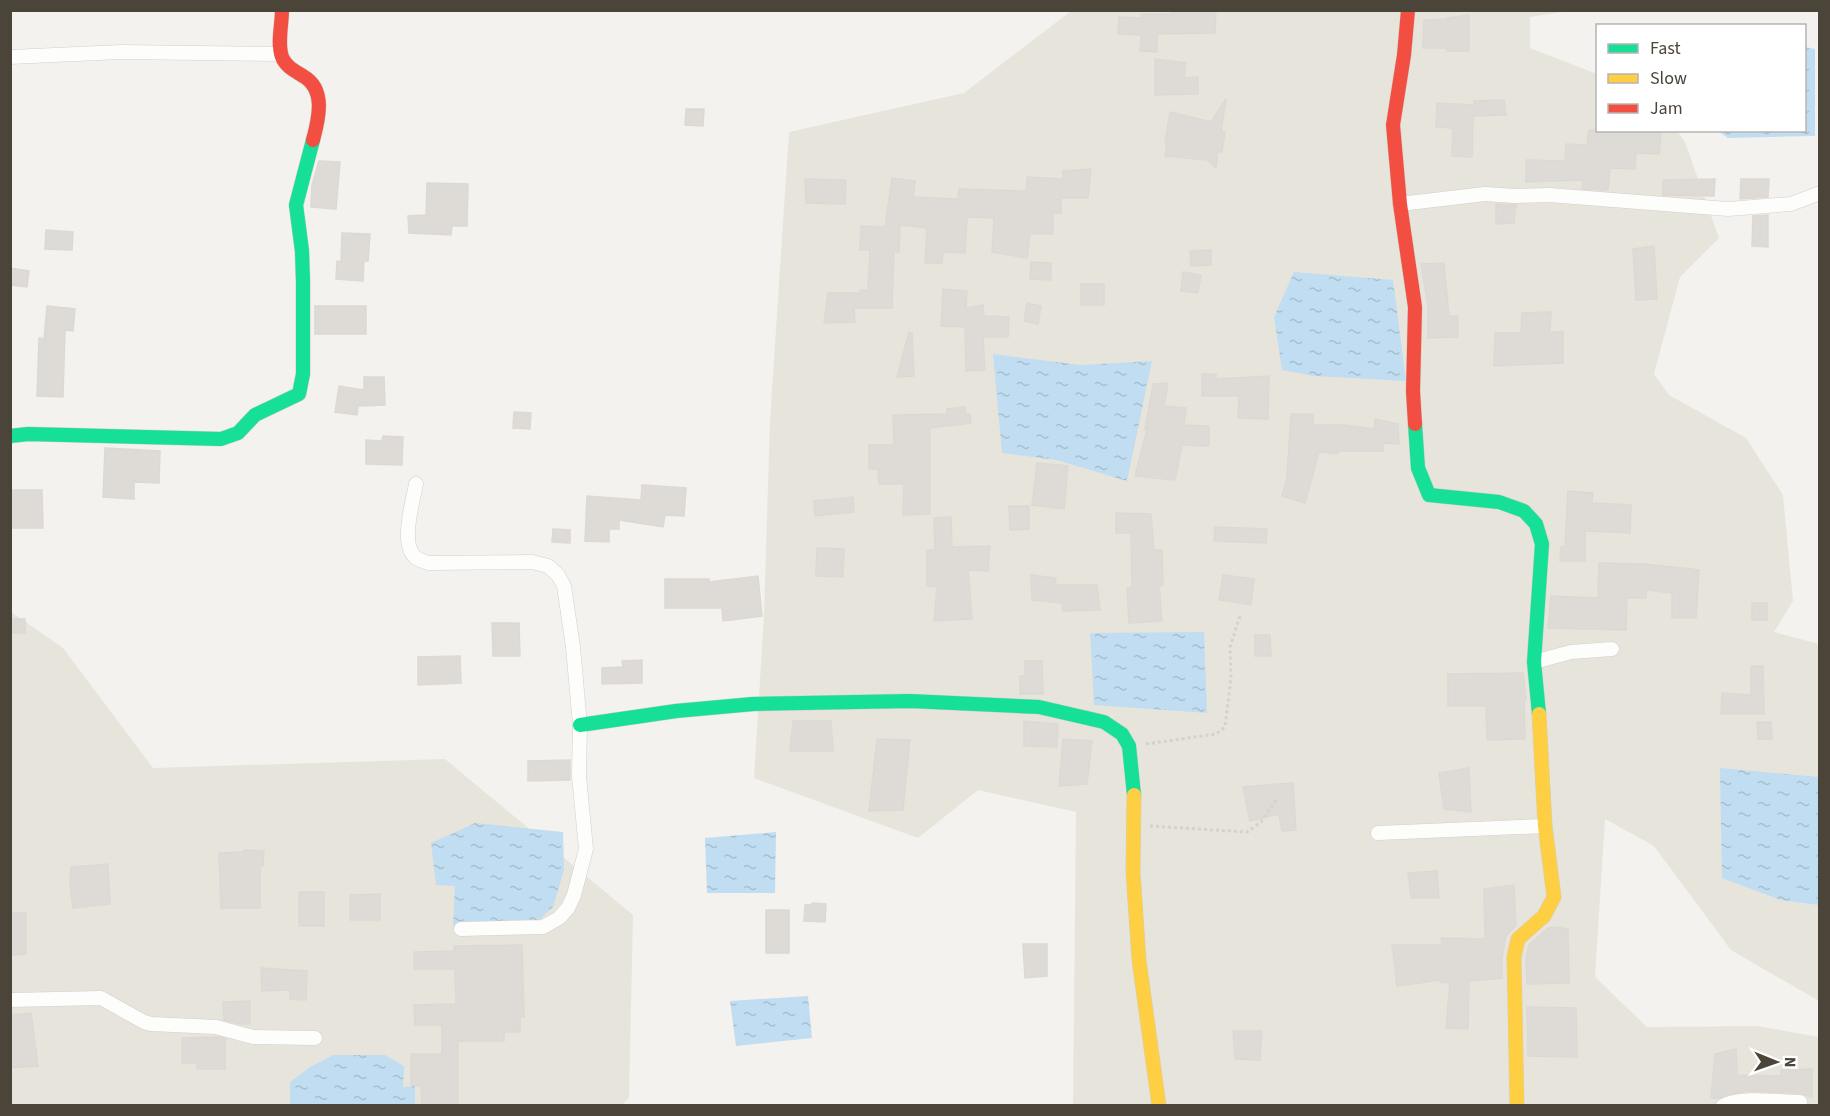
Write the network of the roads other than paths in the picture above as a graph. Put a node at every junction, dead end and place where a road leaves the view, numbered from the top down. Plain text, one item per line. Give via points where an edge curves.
1 (282, 10) edge
2 (1408, 10) edge
3 (281, 54) junction
4 (10, 57) edge
5 (1820, 193) edge
6 (1400, 204) junction
7 (10, 436) edge
8 (416, 484) dead end
9 (1612, 649) dead end
10 (1534, 662) junction
11 (579, 725) junction
12 (1545, 826) junction
13 (1378, 833) dead end
14 (461, 929) dead end
15 (10, 1000) edge
16 (315, 1038) dead end
17 (1800, 1102) dead end
18 (1159, 1106) edge
19 (1517, 1106) edge
20 (1722, 1106) edge

1 - 3 street
2 - 6 street via 1393,125
3 - 4 street via 121,52
3 - 7 street via 285,63 314,81 319,113 296,206 302,249 303,375 299,394 255,416 238,434 220,439
5 - 6 street via 1791,204 1728,209 1485,194
6 - 10 street via 1415,307 1413,391 1418,468 1429,495 1507,505 1532,517 1542,544
8 - 11 street via 407,529 415,558 428,563 532,562 548,566 558,575 564,586 573,647
9 - 10 street via 1571,652
10 - 12 street
11 - 14 street via 586,849 568,908 543,927
11 - 18 street via 753,704 910,701 1039,707 1104,722 1122,734 1129,746 1134,783 1133,872 1139,960
12 - 13 street
12 - 19 street via 1554,897 1544,916 1518,939 1514,957
15 - 16 street via 101,998 151,1024 216,1027 253,1037
17 - 20 street via 1744,1101

